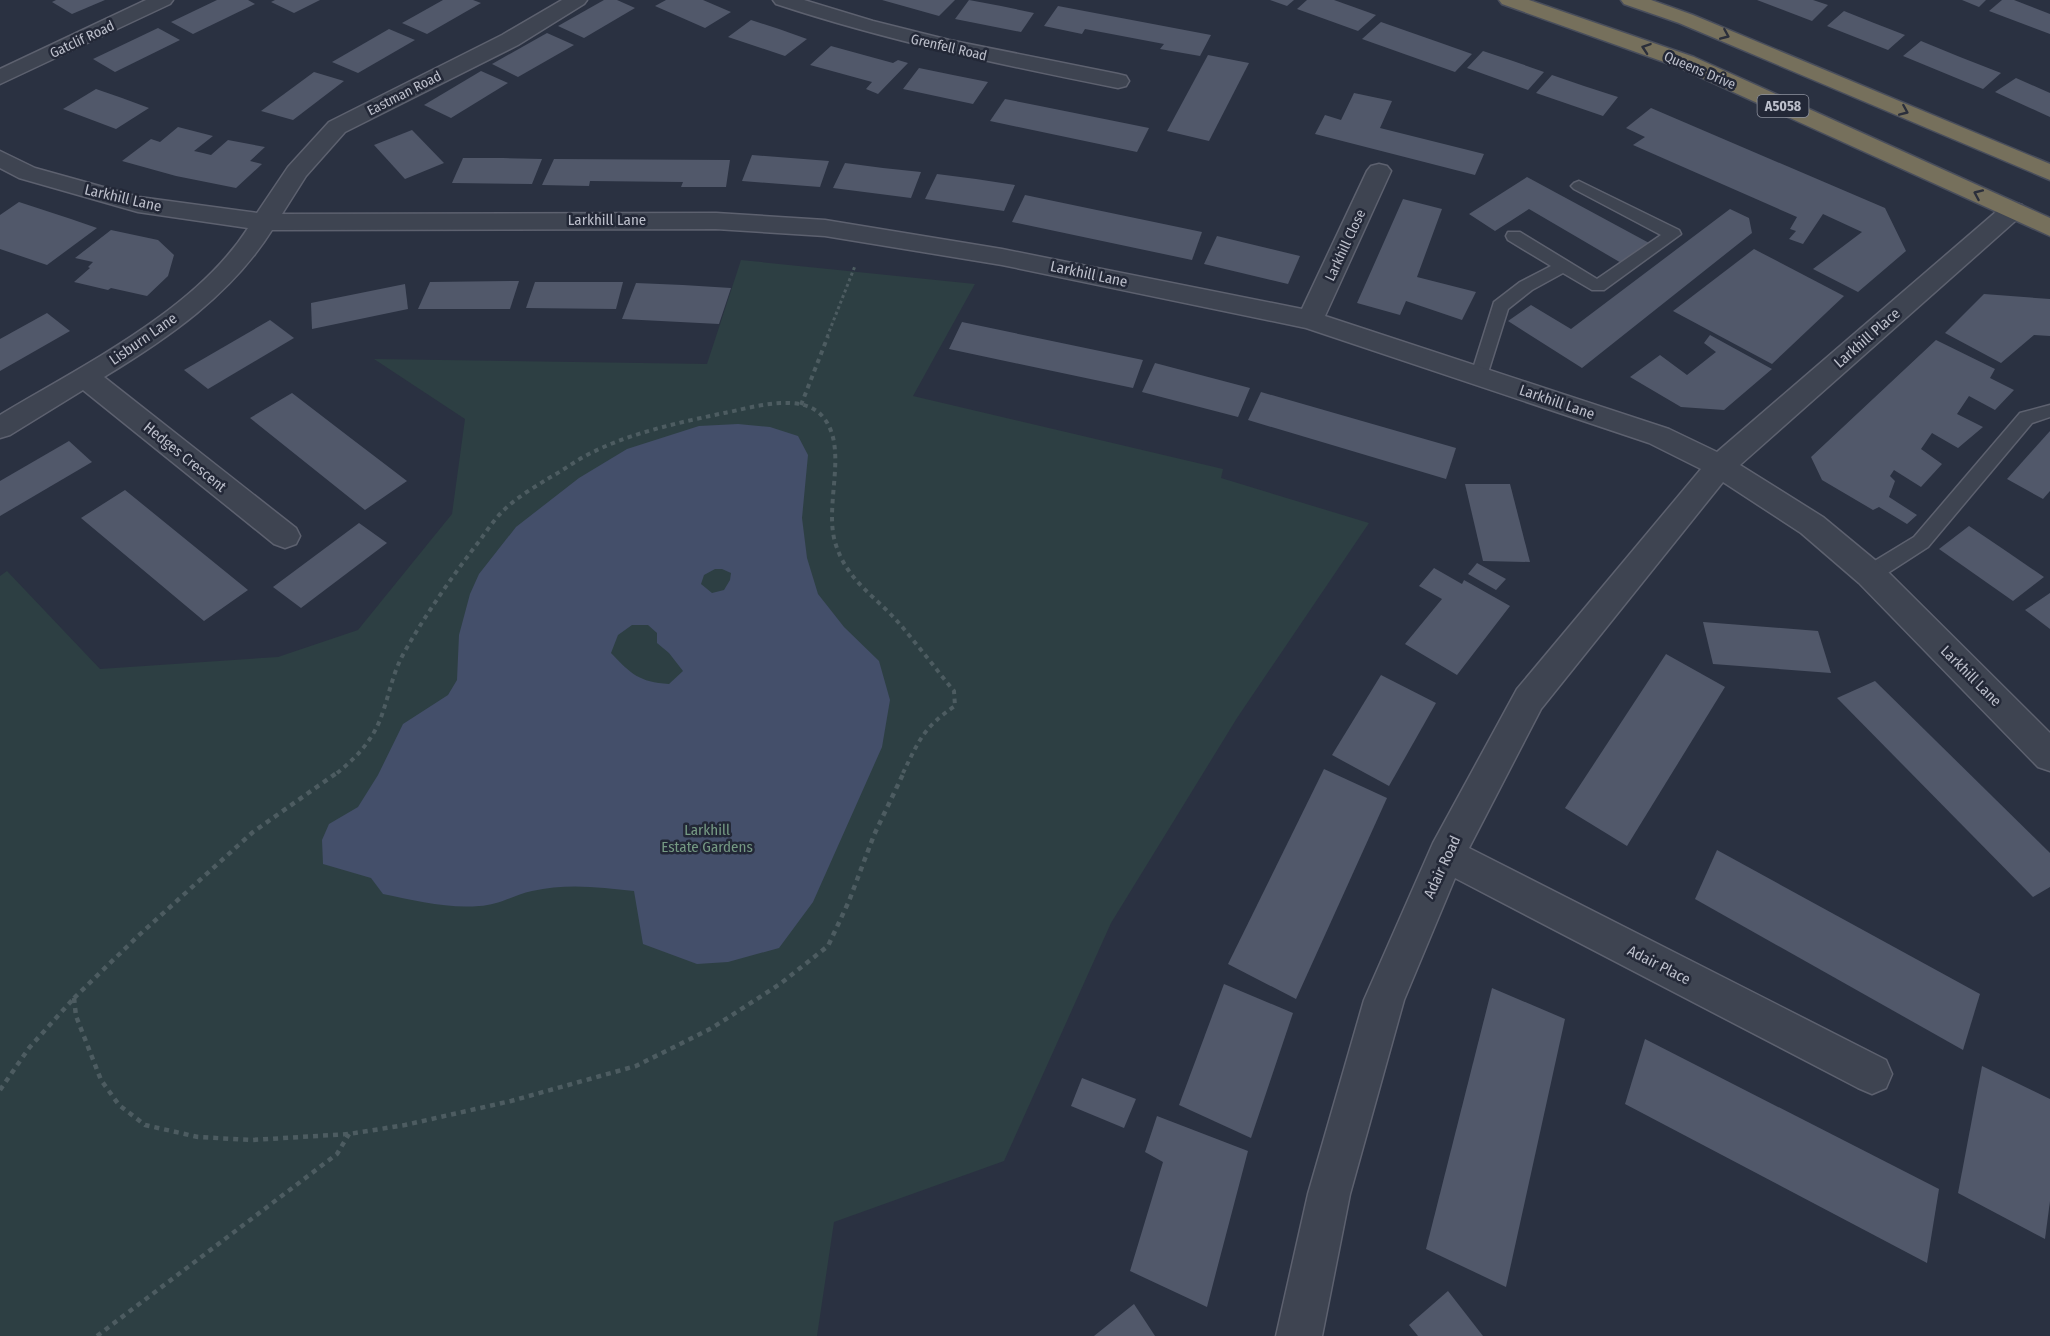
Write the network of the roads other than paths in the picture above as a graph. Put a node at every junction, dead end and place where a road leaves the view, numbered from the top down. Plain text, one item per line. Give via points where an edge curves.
1 (163, 0) edge
2 (577, 0) edge
3 (783, 0) edge
4 (1509, 0) edge
5 (1631, 0) edge
6 (0, 77) edge
7 (1118, 81) dead end
8 (0, 158) edge
9 (1379, 171) dead end
10 (2050, 174) edge
11 (1579, 186) dead end
12 (2013, 210) junction
13 (263, 222) junction
14 (2050, 228) edge
15 (1514, 236) dead end
16 (1563, 266) junction
17 (1310, 320) junction
18 (1480, 375) junction
19 (85, 377) junction
20 (2050, 411) edge
21 (0, 428) edge
22 (1720, 466) junction
23 (285, 536) dead end
24 (1870, 574) junction
25 (2050, 756) edge
26 (1446, 855) junction
27 (1872, 1074) dead end
28 (1299, 1336) edge

1 - 6 street, Gatclif Road
2 - 13 street, Eastman Road via 510,40 337,128 297,172
3 - 7 street, Grenfell Road via 845,21 976,54
12 -> 4 highway, Queens Drive / A5058 via 1686,62
5 -> 10 highway via 1686,19
8 - 13 street, Larkhill Lane via 27,173 138,204
9 - 17 street, Larkhill Close
11 - 16 lane via 1673,234 1598,286
12 - 14 highway, Queens Drive / A5058
12 - 22 street, Larkhill Place
13 - 17 street, Larkhill Lane via 716,221 825,228 1002,257
13 - 19 street, Lisburn Lane via 253,240 210,289 154,334
15 - 16 lane
16 - 18 lane via 1500,306
17 - 18 street, Larkhill Lane
18 - 22 street, Larkhill Lane via 1659,436
19 - 21 street, Lisburn Lane
19 - 23 street, Hedges Crescent
20 - 24 lane via 2026,418 1921,542
22 - 24 street, Larkhill Lane via 1812,525
22 - 26 street, Adair Road via 1529,699
24 - 25 street, Larkhill Lane
26 - 27 street, Adair Place
26 - 28 street, Adair Road via 1384,1000 1329,1194

